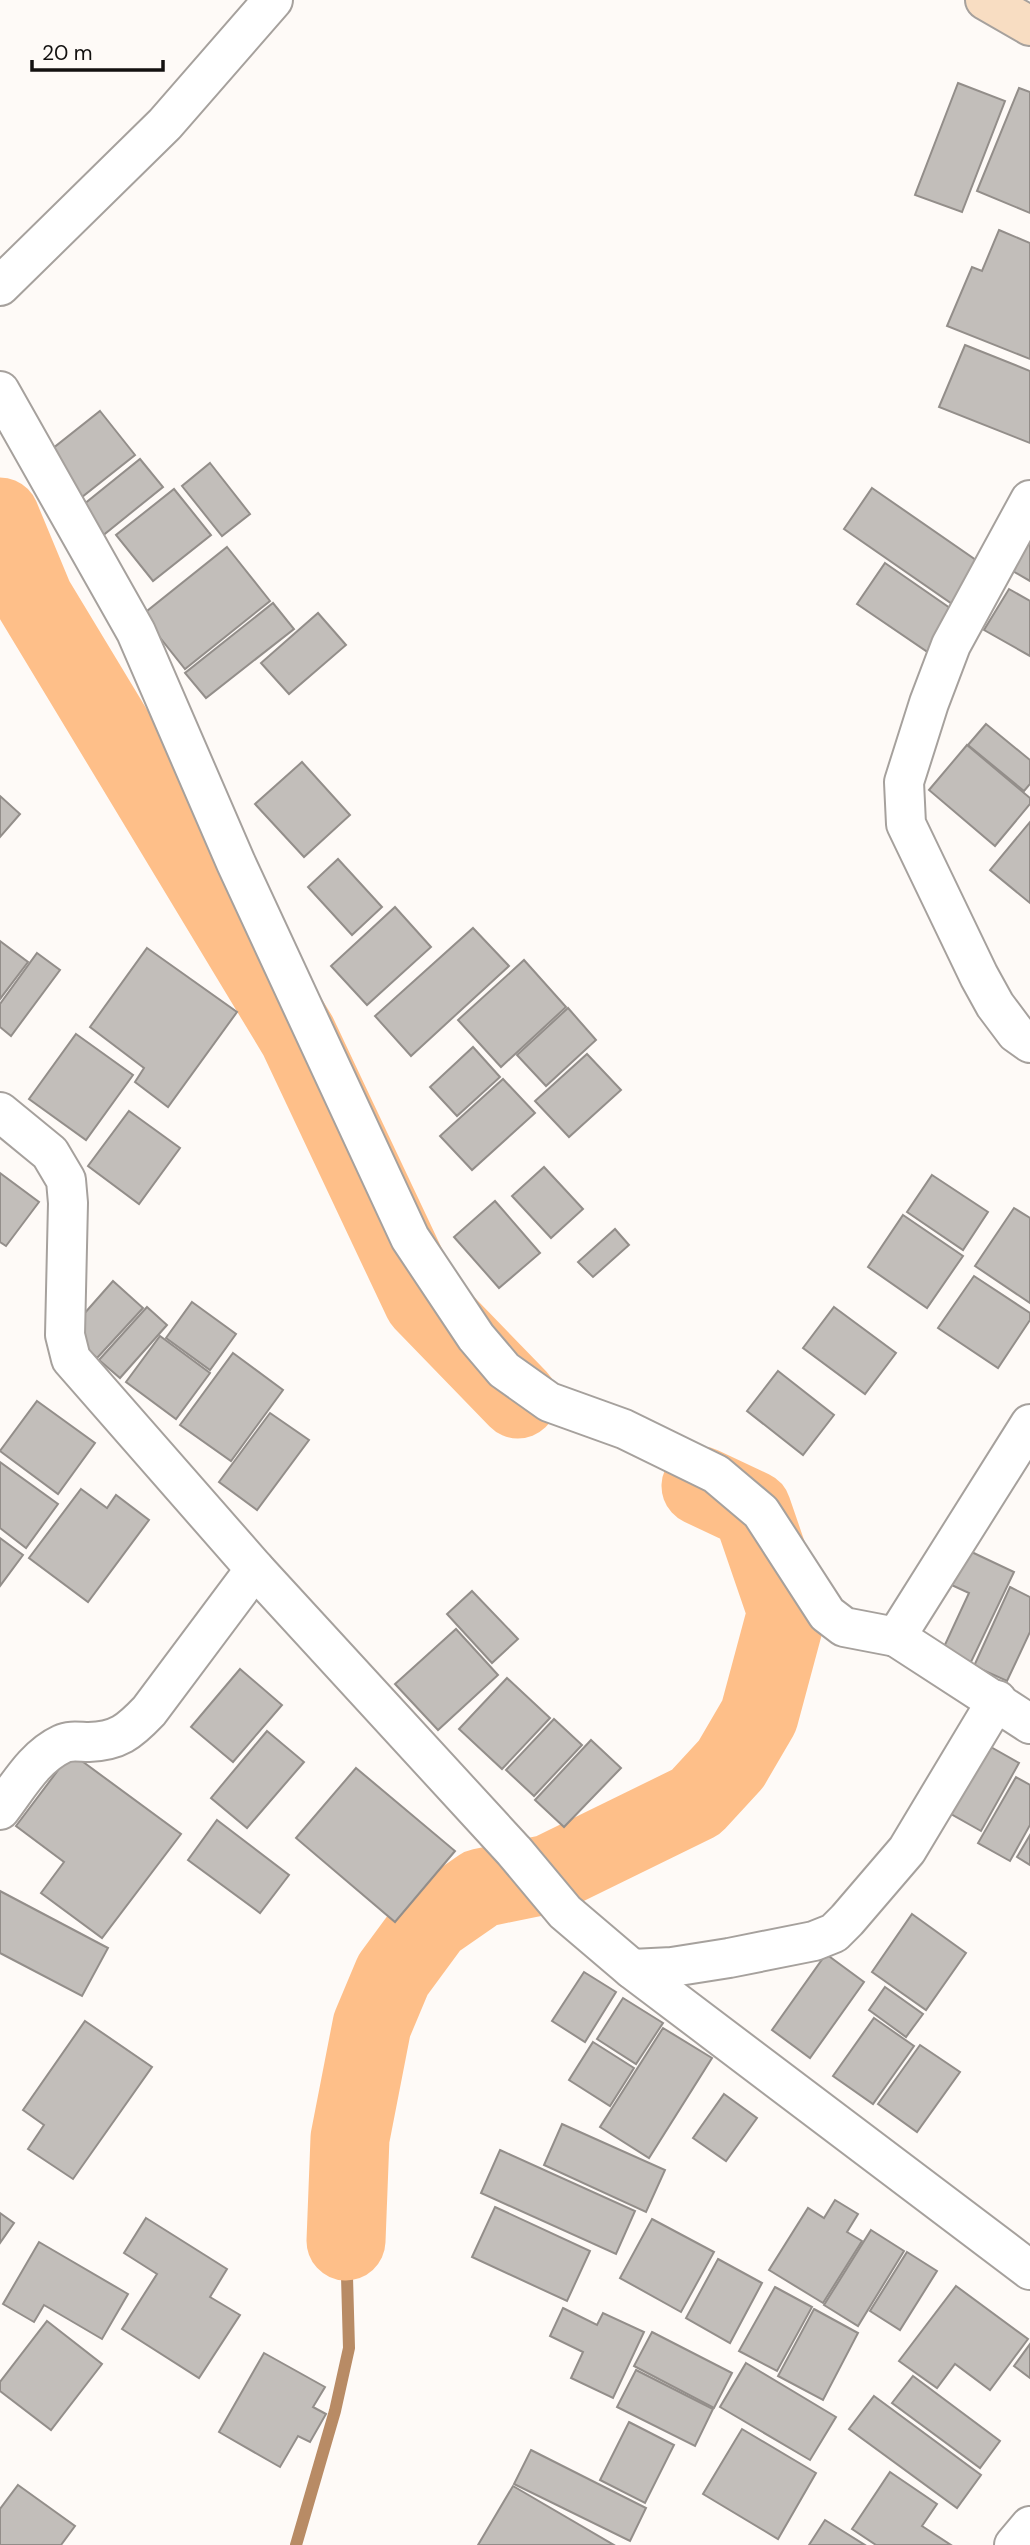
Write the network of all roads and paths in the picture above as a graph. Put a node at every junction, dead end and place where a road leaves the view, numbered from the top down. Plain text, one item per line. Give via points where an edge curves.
1 (274, 0) edge
2 (985, 0) edge
3 (1030, 26) edge
4 (0, 286) edge
5 (0, 391) edge
6 (1030, 500) edge
7 (1030, 1043) edge
8 (0, 1112) edge
9 (1030, 1423) edge
10 (255, 1569) junction
11 (896, 1637) junction
12 (997, 1700) junction
13 (1030, 1724) edge
14 (0, 1810) edge
15 (632, 1969) junction
16 (1030, 2270) edge
17 (1030, 2526) edge
18 (1014, 2545) edge

1 - 4 street via 165,124
2 - 3 street
5 - 11 street via 136,632 236,863 410,1238 476,1337 504,1370 549,1402 624,1429 716,1474 761,1511 827,1614 844,1626
6 - 7 street via 951,645 904,782 906,824 979,976 1016,1033
8 - 10 street via 50,1153 66,1180 65,1335 71,1359
9 - 11 street
10 - 14 street via 149,1712 129,1732 107,1741 65,1742 51,1750
10 - 15 street via 514,1850 565,1912
11 - 12 street
12 - 13 street
12 - 15 street via 907,1850 834,1933 729,1958
15 - 16 street
17 - 18 street

